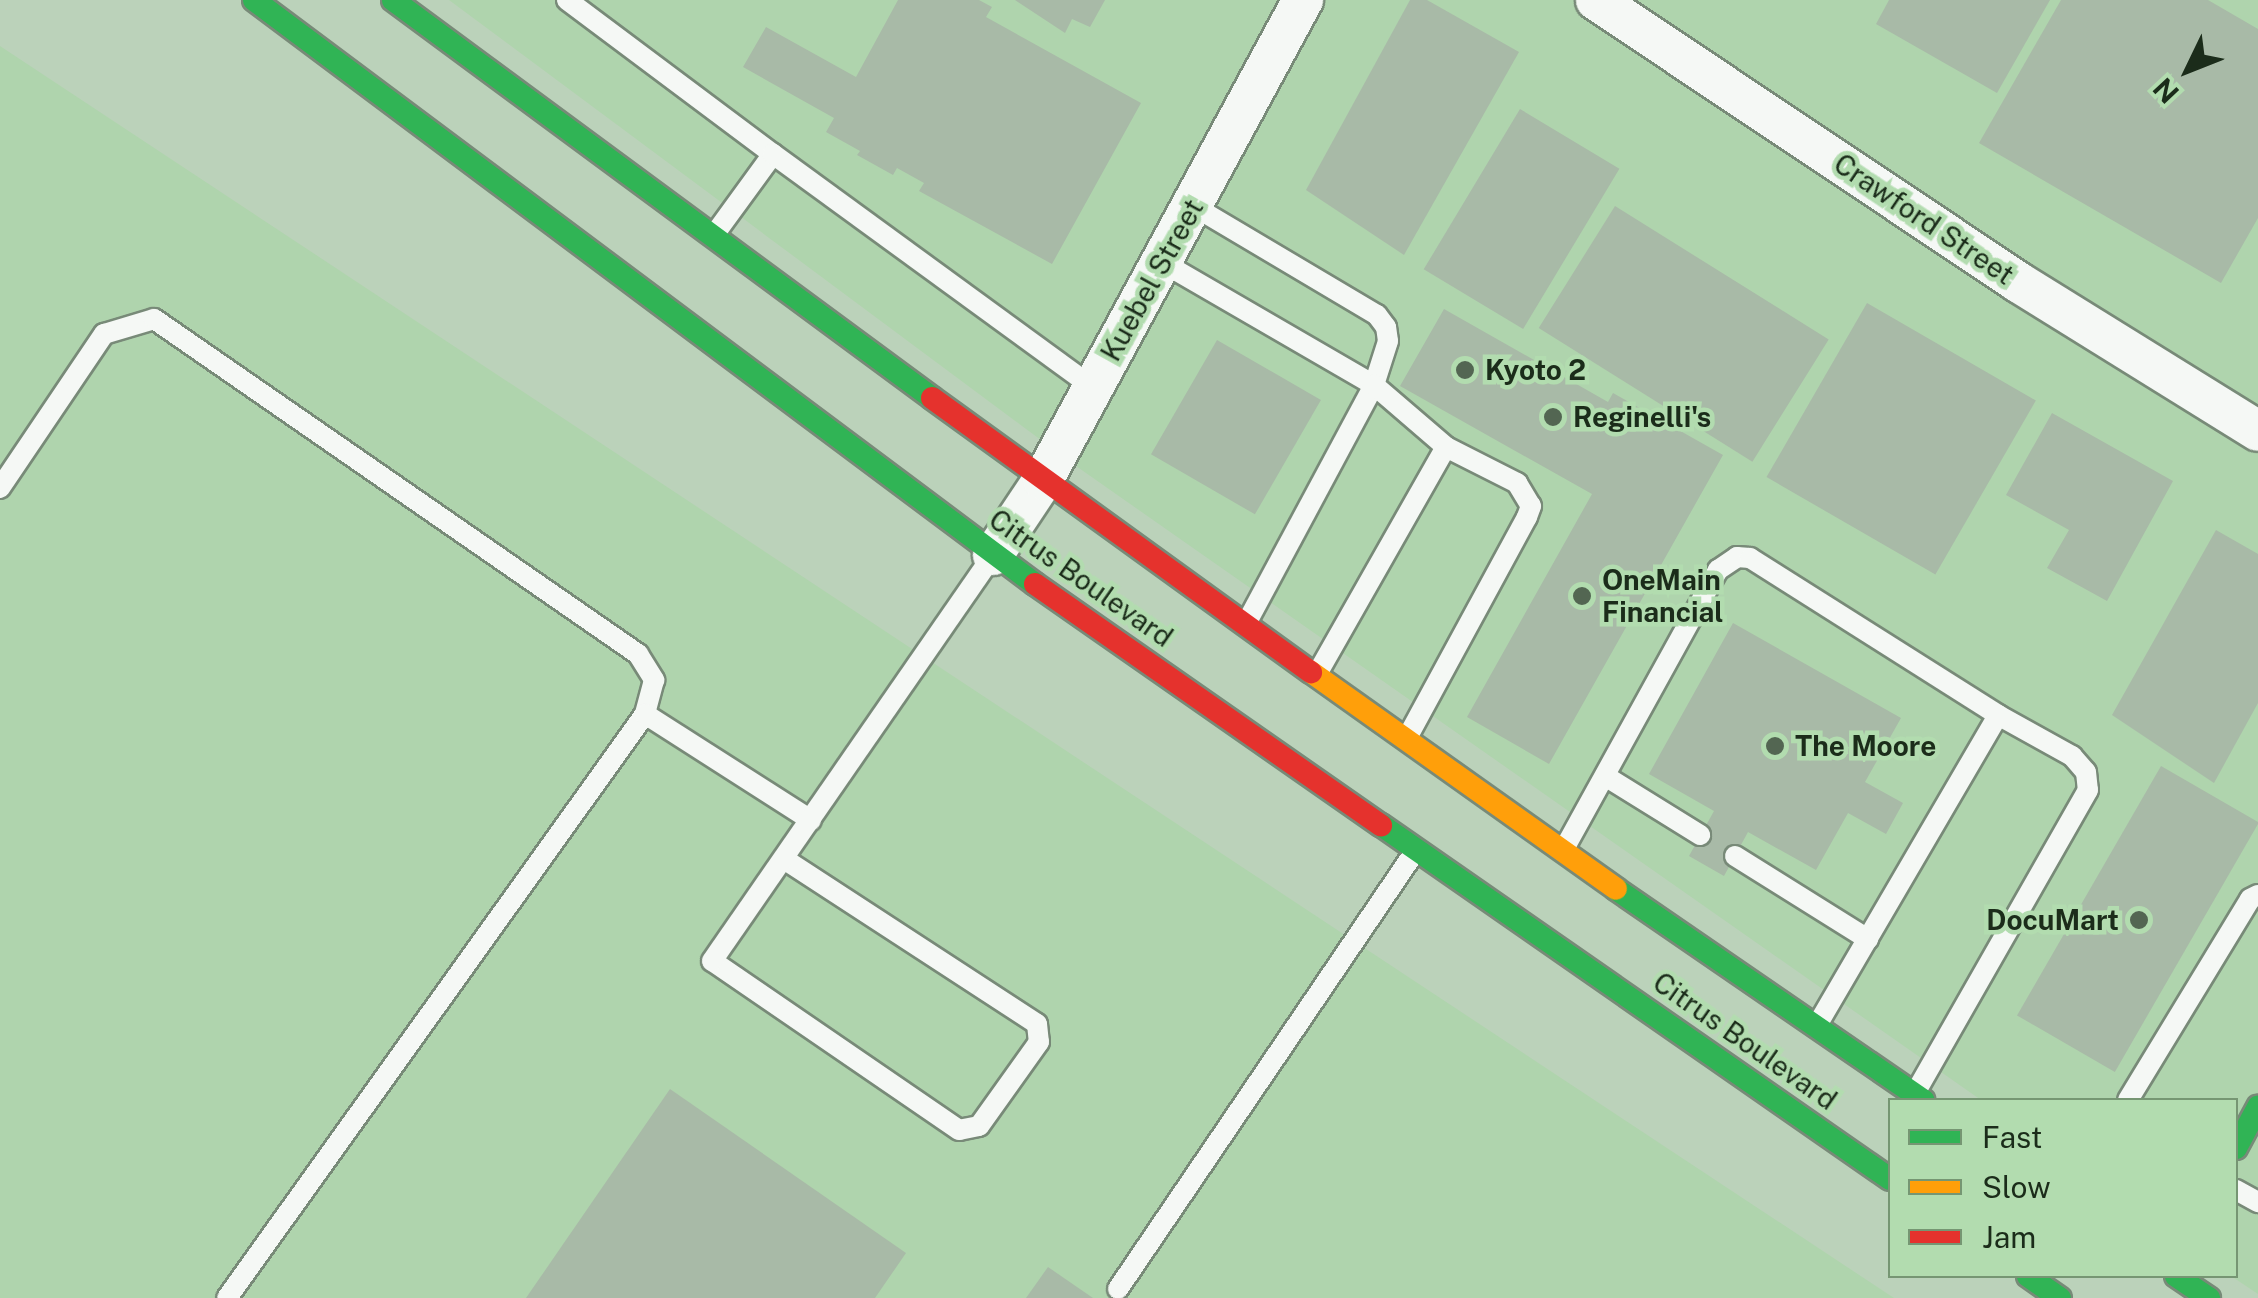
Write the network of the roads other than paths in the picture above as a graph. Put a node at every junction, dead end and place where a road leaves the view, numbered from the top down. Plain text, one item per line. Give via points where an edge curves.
1 (254, 0) edge
2 (392, 0) edge
3 (567, 0) edge
4 (1303, 0) edge
5 (1596, 0) edge
6 (773, 154) junction
7 (1192, 205) junction
8 (713, 236) junction
9 (1160, 262) junction
10 (1374, 385) junction
11 (1094, 387) junction
12 (2258, 430) edge
13 (1446, 446) junction
14 (1043, 480) junction
15 (0, 488) edge
16 (994, 555) junction
17 (1246, 625) junction
18 (1316, 675) junction
19 (645, 714) junction
20 (1998, 715) junction
21 (1406, 740) junction
22 (1605, 776) junction
23 (811, 820) junction
24 (1700, 836) dead end
25 (1418, 848) junction
26 (1563, 852) junction
27 (1734, 856) dead end
28 (784, 859) junction
29 (2258, 894) edge
30 (1868, 940) junction
31 (1816, 1029) junction
32 (1919, 1098) edge
33 (2129, 1098) edge
34 (2258, 1106) edge
35 (2238, 1144) edge
36 (1888, 1179) edge
37 (2031, 1278) edge
38 (2167, 1279) edge
39 (1118, 1289) dead end
40 (227, 1298) edge
41 (2060, 1298) edge
42 (2208, 1298) edge

1 - 16 street, Citrus Boulevard via 349,56
2 - 8 street, Citrus Boulevard
3 - 6 lane
4 - 7 street, Kuebel Street
5 - 12 street, Crawford Street via 2018,282
6 - 8 lane
6 - 11 lane
7 - 9 street, Kuebel Street
7 - 10 lane via 1377,315 1388,341
8 - 14 street, Citrus Boulevard
9 - 10 lane
9 - 11 street, Kuebel Street
10 - 13 lane
10 - 17 lane
11 - 14 street, Kuebel Street
13 - 18 lane
13 - 21 lane via 1517,483 1530,506
14 - 16 street, Kuebel Street
14 - 17 street, Citrus Boulevard
15 - 19 lane via 104,334 154,319 638,654 654,680
16 - 23 lane
16 - 25 street, Citrus Boulevard
17 - 18 street, Citrus Boulevard
18 - 21 street, Citrus Boulevard
19 - 23 lane
19 - 40 lane
20 - 22 lane via 1750,558 1738,557 1718,570
20 - 30 lane
20 - 32 lane via 2072,756 2086,772 2088,790
21 - 26 street, Citrus Boulevard
22 - 24 lane
22 - 26 lane
23 - 28 lane
25 - 36 street, Citrus Boulevard
25 - 39 lane
26 - 31 street, Citrus Boulevard
27 - 30 lane
28 - 28 lane via 712,961 959,1130 978,1126 1039,1042 1037,1024
29 - 33 lane
30 - 31 lane
31 - 32 street, Citrus Boulevard
34 - 35 street
37 - 41 street
38 - 42 street

